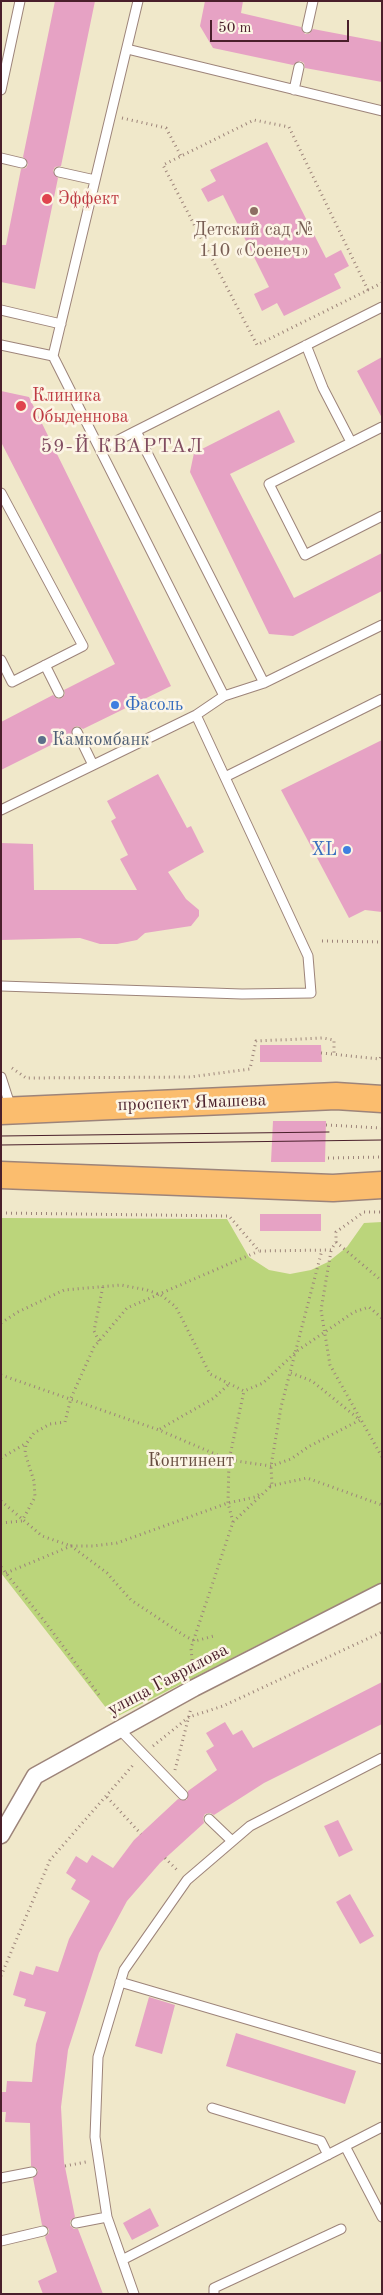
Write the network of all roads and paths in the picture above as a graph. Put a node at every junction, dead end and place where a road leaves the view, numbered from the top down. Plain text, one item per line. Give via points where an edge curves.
1 (20, 1) edge
2 (138, 1) edge
3 (313, 1) edge
4 (307, 28) dead end
5 (127, 49) junction
6 (299, 67) dead end
7 (1, 90) edge
8 (294, 90) junction
9 (382, 111) edge
10 (111, 115) junction
11 (180, 156) junction
12 (1, 158) edge
13 (22, 163) dead end
14 (59, 172) dead end
15 (95, 180) junction
16 (382, 283) edge
17 (368, 290) junction
18 (382, 307) edge
19 (1, 310) edge
20 (61, 324) junction
21 (1, 345) edge
22 (306, 345) junction
23 (54, 356) junction
24 (382, 427) edge
25 (136, 431) junction
26 (351, 442) junction
27 (101, 449) junction
28 (1, 493) edge
29 (382, 516) edge
30 (382, 625) edge
31 (1, 660) edge
32 (45, 665) junction
33 (264, 683) junction
34 (58, 693) dead end
35 (224, 696) junction
36 (382, 699) edge
37 (196, 715) junction
38 (77, 732) dead end
39 (93, 765) junction
40 (225, 777) junction
41 (1, 810) edge
42 (322, 941) dead end
43 (382, 942) edge
44 (1, 986) edge
45 (321, 1054) dead end
46 (382, 1054) edge
47 (334, 1055) junction
48 (8, 1065) dead end
49 (1, 1077) edge
50 (382, 1099) edge
51 (7, 1111) edge
52 (326, 1125) dead end
53 (382, 1128) edge
54 (382, 1157) edge
55 (328, 1158) dead end
56 (1, 1175) edge
57 (382, 1185) edge
58 (382, 1212) edge
59 (1, 1213) edge
60 (336, 1242) junction
61 (322, 1250) junction
62 (331, 1250) junction
63 (259, 1251) junction
64 (382, 1281) edge
65 (103, 1286) junction
66 (161, 1294) junction
67 (382, 1318) edge
68 (1, 1323) edge
69 (325, 1330) junction
70 (99, 1341) junction
71 (297, 1351) junction
72 (291, 1373) junction
73 (1, 1375) edge
74 (229, 1384) junction
75 (244, 1391) junction
76 (71, 1398) junction
77 (360, 1420) junction
78 (160, 1430) junction
79 (26, 1444) junction
80 (382, 1457) edge
81 (1, 1458) edge
82 (229, 1460) junction
83 (271, 1466) junction
84 (272, 1485) junction
85 (1, 1501) edge
86 (228, 1503) junction
87 (382, 1505) edge
88 (22, 1521) junction
89 (233, 1522) junction
90 (1, 1523) edge
91 (71, 1546) junction
92 (1, 1567) edge
93 (6, 1573) junction
94 (382, 1592) edge
95 (382, 1632) edge
96 (214, 1636) dead end
97 (195, 1641) junction
98 (194, 1688) junction
99 (99, 1695) dead end
100 (189, 1717) junction
101 (119, 1729) junction
102 (141, 1755) junction
103 (382, 1758) edge
104 (171, 1785) junction
105 (183, 1795) dead end
106 (106, 1797) junction
107 (209, 1819) dead end
108 (141, 1834) dead end
109 (1, 1835) edge
110 (232, 1842) junction
111 (1, 1976) edge
112 (120, 1982) junction
113 (382, 2059) edge
114 (212, 2108) dead end
115 (382, 2127) edge
116 (345, 2146) junction
117 (328, 2155) junction
118 (99, 2160) junction
119 (65, 2166) dead end
120 (32, 2172) dead end
121 (1, 2178) edge
122 (107, 2217) junction
123 (382, 2217) edge
124 (76, 2223) dead end
125 (341, 2229) dead end
126 (43, 2231) dead end
127 (1, 2241) edge
128 (122, 2260) junction
129 (134, 2294) edge
130 (214, 2294) edge

1 - 7 lane
2 - 5 lane
3 - 4 lane
5 - 8 lane
5 - 10 lane
6 - 8 lane
8 - 9 lane
10 - 11 path via 166,128
10 - 15 lane
11 - 17 path via 254,120 289,127
11 - 17 path via 163,165 257,345
12 - 13 lane
14 - 15 lane
15 - 20 lane
16 - 17 path
18 - 22 lane
19 - 20 lane
20 - 23 lane
21 - 23 lane
22 - 25 lane
22 - 26 lane via 323,388
23 - 27 lane
24 - 26 lane
25 - 27 lane
25 - 33 lane
26 - 29 lane via 269,484 305,555
27 - 35 lane
28 - 32 lane via 83,646
30 - 33 lane
31 - 32 lane via 12,682
32 - 34 lane
33 - 35 lane
35 - 37 lane
36 - 40 lane
37 - 39 lane
37 - 40 lane
38 - 39 lane
39 - 41 lane
40 - 44 lane via 308,956 311,993 242,994
42 - 43 path
45 - 47 path
46 - 47 path via 380,1059
47 - 48 path via 334,1040 256,1040 250,1069 190,1077 26,1078
49 - 51 lane
50 - 51 main road, проспект Ямашева via 336,1096
52 - 53 path
54 - 55 path
56 - 57 main road via 333,1188
58 - 60 path via 364,1212 336,1232
59 - 63 path via 229,1216
60 - 62 path
60 - 64 path
61 - 62 path
61 - 63 path
61 - 71 path
62 - 69 path via 321,1310
63 - 66 path
65 - 66 path
65 - 68 path via 64,1290
65 - 70 path via 94,1331
66 - 70 path via 128,1308
66 - 74 path via 176,1306 210,1374
67 - 69 path via 369,1307 354,1312
69 - 71 path
69 - 77 path via 330,1365
70 - 76 path
71 - 72 path
71 - 75 path via 263,1383
72 - 77 path via 312,1381
72 - 83 path via 281,1407
73 - 76 path
74 - 75 path
74 - 78 path via 214,1398
75 - 82 path
76 - 78 path
76 - 79 path via 65,1422 50,1424 34,1433
77 - 80 path
77 - 83 path via 291,1459
78 - 82 path
79 - 81 path
79 - 88 path via 24,1454 35,1497
82 - 83 path
82 - 86 path
83 - 84 path
84 - 86 path via 255,1498
84 - 87 path via 307,1478
84 - 89 path
85 - 88 path
86 - 89 path
86 - 91 path via 117,1543
88 - 90 path
88 - 91 path via 42,1536
89 - 97 path
91 - 93 path
91 - 97 path via 107,1574 131,1600
92 - 93 path
93 - 99 path
94 - 98 street, улица Гаврилова
95 - 100 path via 223,1706
96 - 97 path
97 - 98 path via 191,1648
98 - 100 path
98 - 101 street, улица Гаврилова
100 - 102 path
100 - 104 path
101 - 102 lane
101 - 109 street, улица Гаврилова via 35,1776
102 - 104 lane
102 - 106 path
103 - 110 lane via 250,1826
104 - 105 lane
106 - 108 path
106 - 111 path via 50,1860
107 - 110 lane
110 - 112 lane via 187,1880 124,1970
112 - 113 lane
112 - 118 lane via 98,2057 95,2137
114 - 117 lane via 321,2141
115 - 116 lane
116 - 117 lane
116 - 123 lane
117 - 128 lane
118 - 119 path
118 - 122 lane
120 - 121 lane
122 - 124 lane
122 - 128 lane
125 - 130 lane via 214,2288
126 - 127 lane
128 - 129 lane

